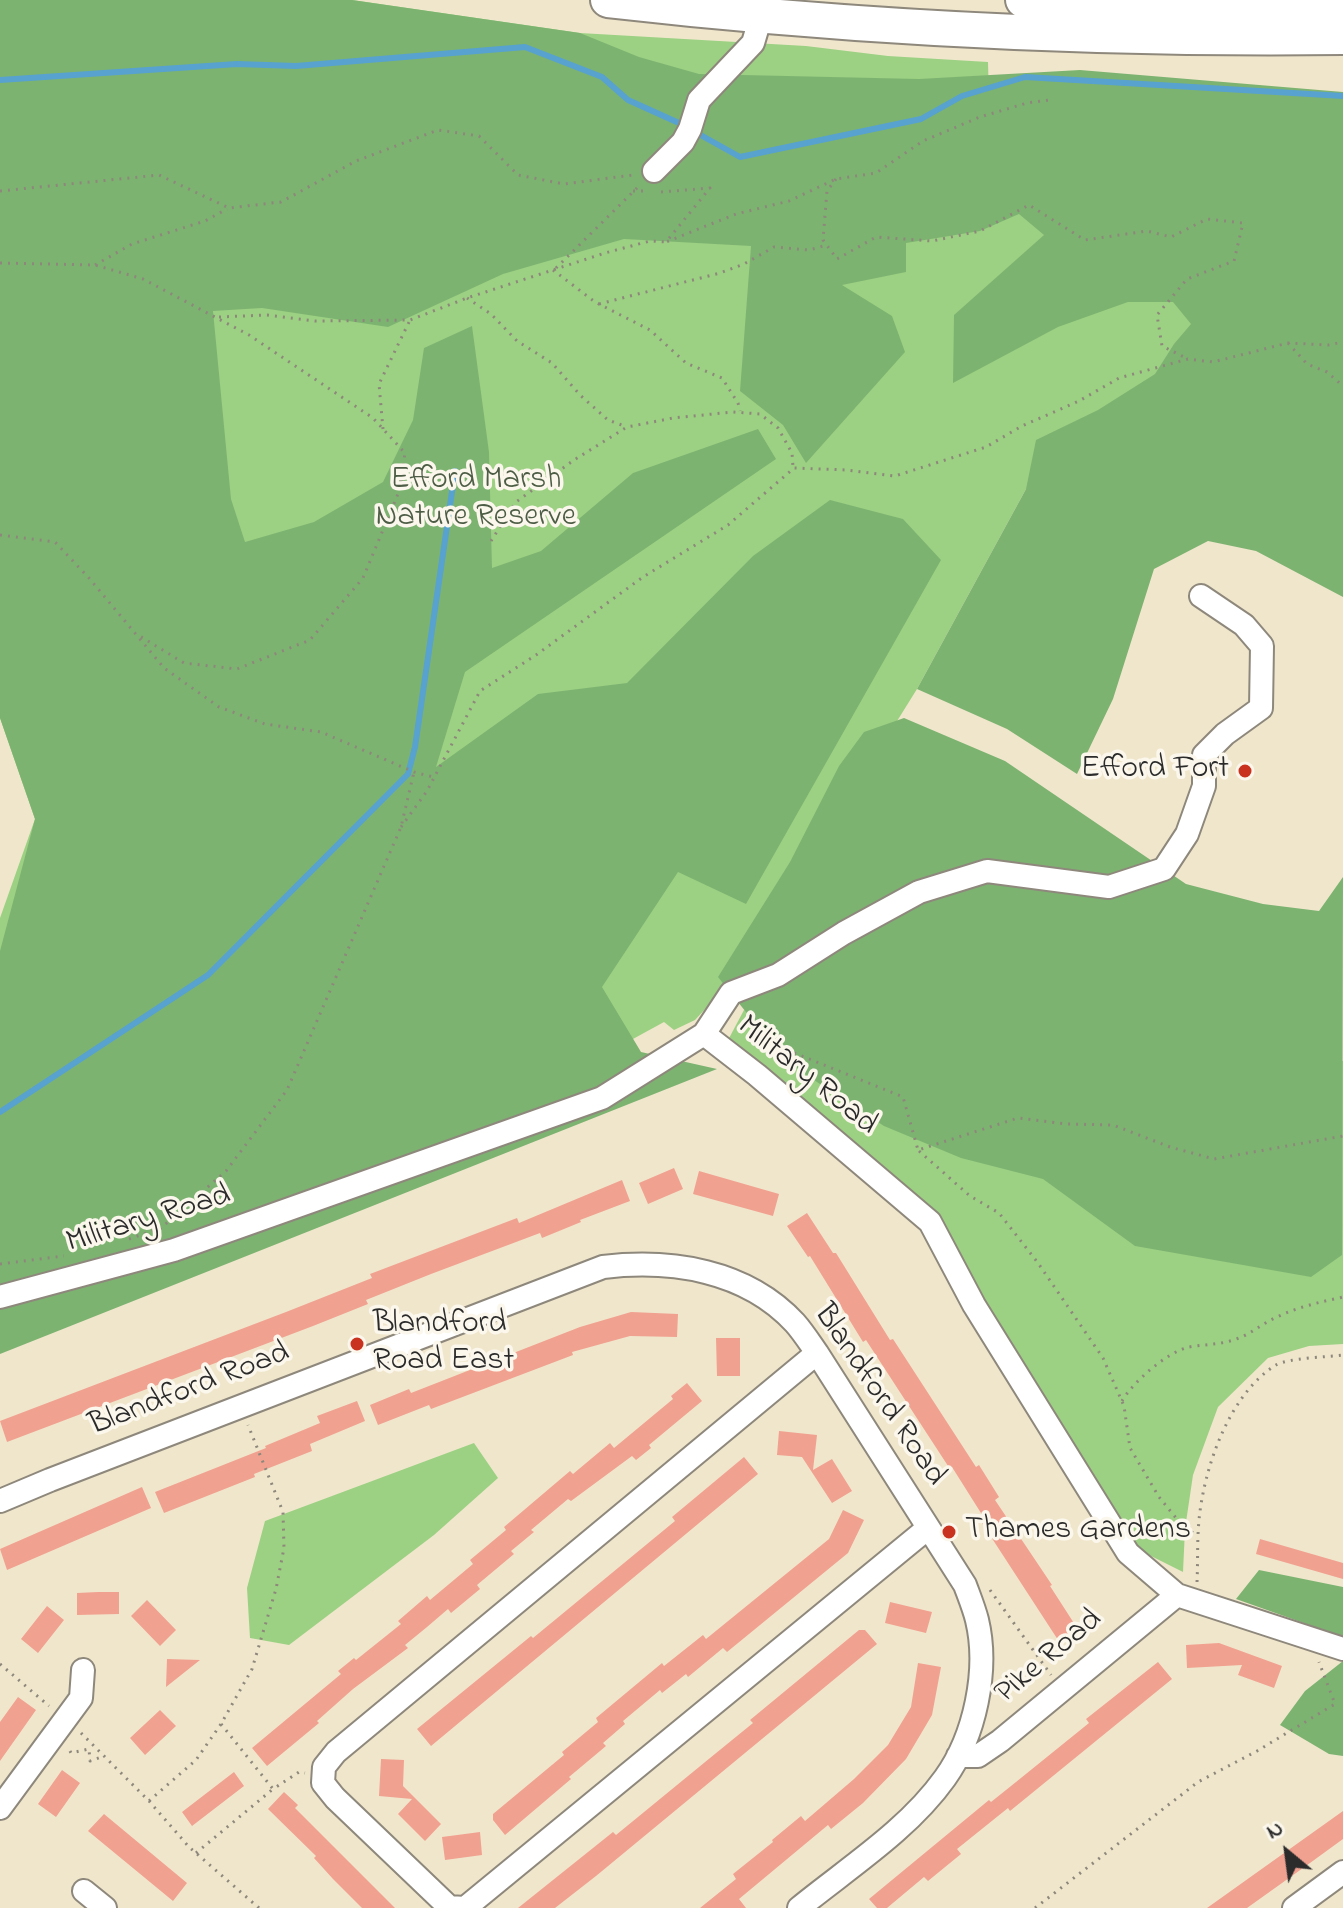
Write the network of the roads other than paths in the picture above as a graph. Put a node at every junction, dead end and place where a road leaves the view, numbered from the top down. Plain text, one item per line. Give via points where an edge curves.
1 (608, 0) edge
2 (1023, 0) edge
3 (1343, 9) edge
4 (761, 16) junction
5 (1343, 37) edge
6 (654, 171) road end
7 (1201, 596) dead end
8 (704, 1034) junction
9 (0, 1297) edge
10 (817, 1353) junction
11 (0, 1501) edge
12 (928, 1528) junction
13 (1177, 1595) junction
14 (1343, 1649) edge
15 (980, 1667) joint
16 (83, 1670) dead end
17 (958, 1756) junction
18 (0, 1808) edge
19 (1343, 1872) edge
20 (84, 1891) dead end
21 (105, 1908) edge
22 (799, 1908) edge
23 (1294, 1908) edge

1 - 4 highway
2 - 3 highway
4 - 5 highway via 1059,35
4 - 6 street via 753,43 699,100 683,142
7 - 8 street via 1244,625 1262,646 1261,708 1204,755 1200,798 1187,834 1164,869 1109,887 987,871 919,892 778,975 731,993
8 - 9 street, Military Road via 602,1098 174,1250
8 - 13 street, Military Road via 930,1222 974,1305 1128,1553
10 - 11 street, Blandford Road via 794,1322 737,1282 669,1265 603,1267
10 - 12 street, Blandford Road
10 - 12 street via 336,1752 324,1767 323,1783 449,1907 465,1908
12 - 15 street, Blandford Road via 965,1585 977,1621
13 - 14 street, Military Road
13 - 17 street, Pike Road via 1000,1741 978,1756
15 - 17 street, Pike Road via 973,1715
16 - 18 street via 81,1698
17 - 22 street, Pike Road via 945,1778 897,1829
19 - 23 street
20 - 21 street

